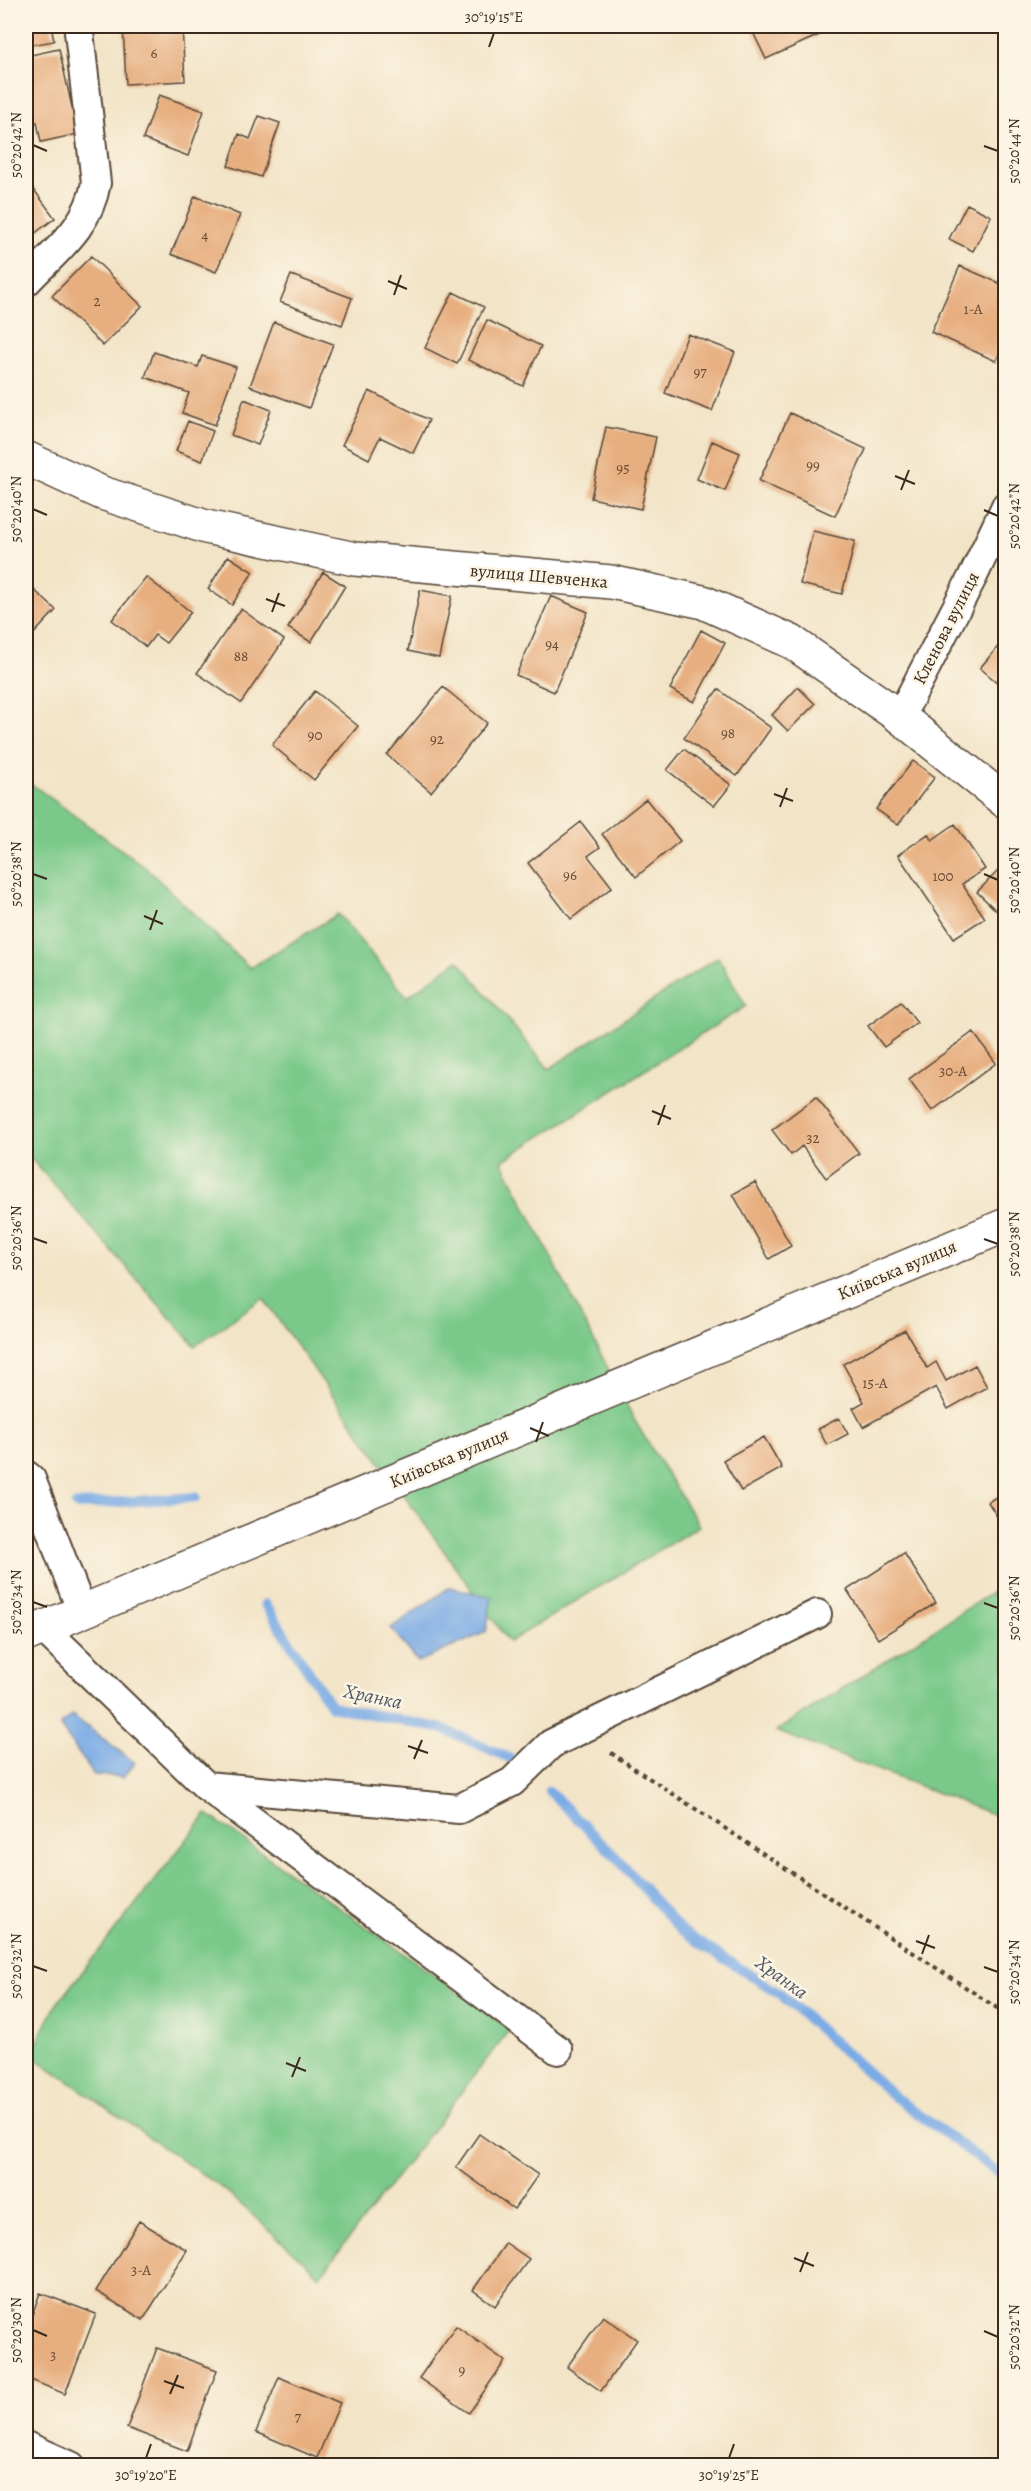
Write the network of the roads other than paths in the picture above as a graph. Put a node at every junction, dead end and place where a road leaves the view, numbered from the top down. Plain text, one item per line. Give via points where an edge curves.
1 (79, 32) dead end
2 (26, 282) edge
3 (26, 458) edge
4 (1005, 506) edge
5 (900, 717) junction
6 (1005, 802) edge
7 (1005, 1225) edge
8 (26, 1475) edge
9 (82, 1611) junction
10 (817, 1614) dead end
11 (34, 1631) edge
12 (206, 1786) junction
13 (558, 2050) dead end
14 (26, 2446) edge
15 (70, 2466) edge

1 - 2 street via 96,183 92,205 83,222
3 - 5 main road, вулиця Шевченка via 102,493 240,535 355,559 611,582 703,602 792,642
4 - 5 street, Кленова вулиця
5 - 6 main road, вулиця Шевченка
7 - 9 main road, Київська вулиця
8 - 9 street via 31,1479
9 - 11 main road, Київська вулиця
10 - 12 street via 551,1744 512,1782 459,1809
11 - 12 street
12 - 13 street
14 - 15 street

